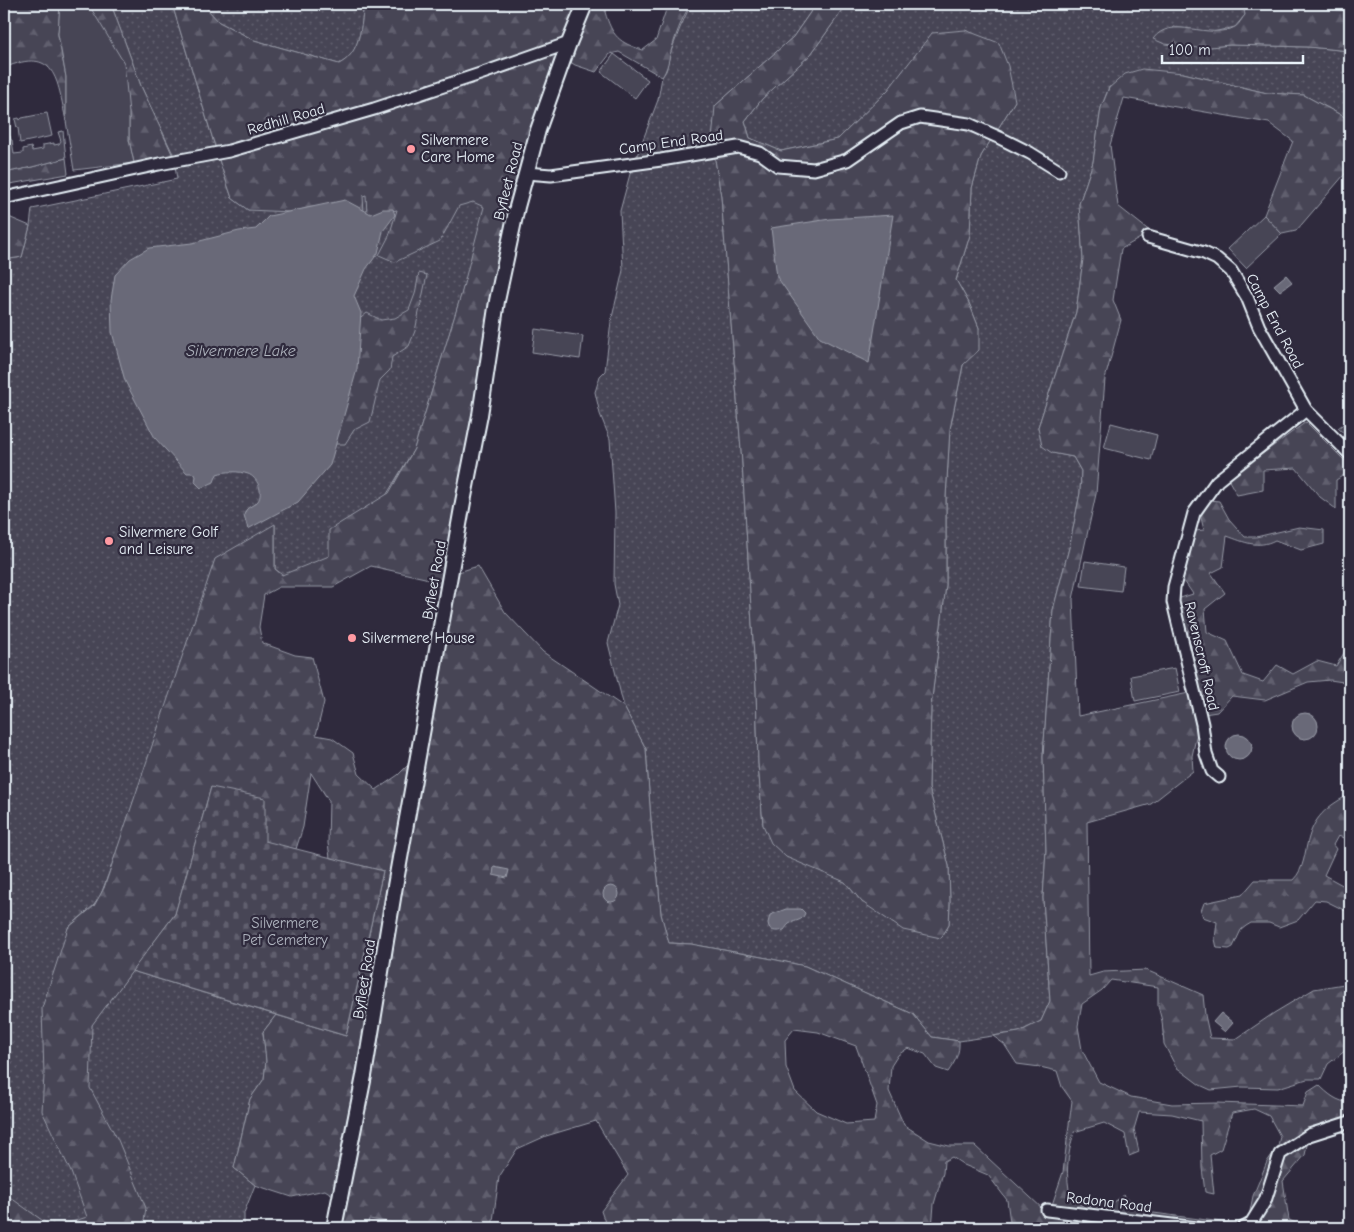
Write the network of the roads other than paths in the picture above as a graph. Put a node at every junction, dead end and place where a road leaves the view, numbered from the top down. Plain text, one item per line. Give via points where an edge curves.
1 (585, 4) edge
2 (569, 43) junction
3 (1059, 171) dead end
4 (526, 173) junction
5 (4, 198) edge
6 (1148, 237) dead end
7 (1306, 410) junction
8 (1350, 454) edge
9 (1219, 777) dead end
10 (1350, 1122) edge
11 (1047, 1210) dead end
12 (334, 1228) edge
13 (1197, 1228) edge
14 (1243, 1228) edge

1 - 2 main road, Byfleet Road
2 - 4 main road, Byfleet Road
2 - 5 street, Redhill Road via 374,109 229,151
3 - 4 street, Camp End Road via 969,124 920,117 901,123 846,160 814,169 778,166 760,153 738,147 550,174
4 - 12 main road, Byfleet Road via 497,301 480,415 364,1076
6 - 7 street, Camp End Road via 1218,259 1231,271
7 - 8 street, Camp End Road
7 - 9 street, Ravenscroft Road via 1217,480 1194,513 1174,587 1173,602 1206,754 1212,772
10 - 14 street via 1309,1135 1280,1154 1265,1201 1250,1225
11 - 13 street, Rodona Road

